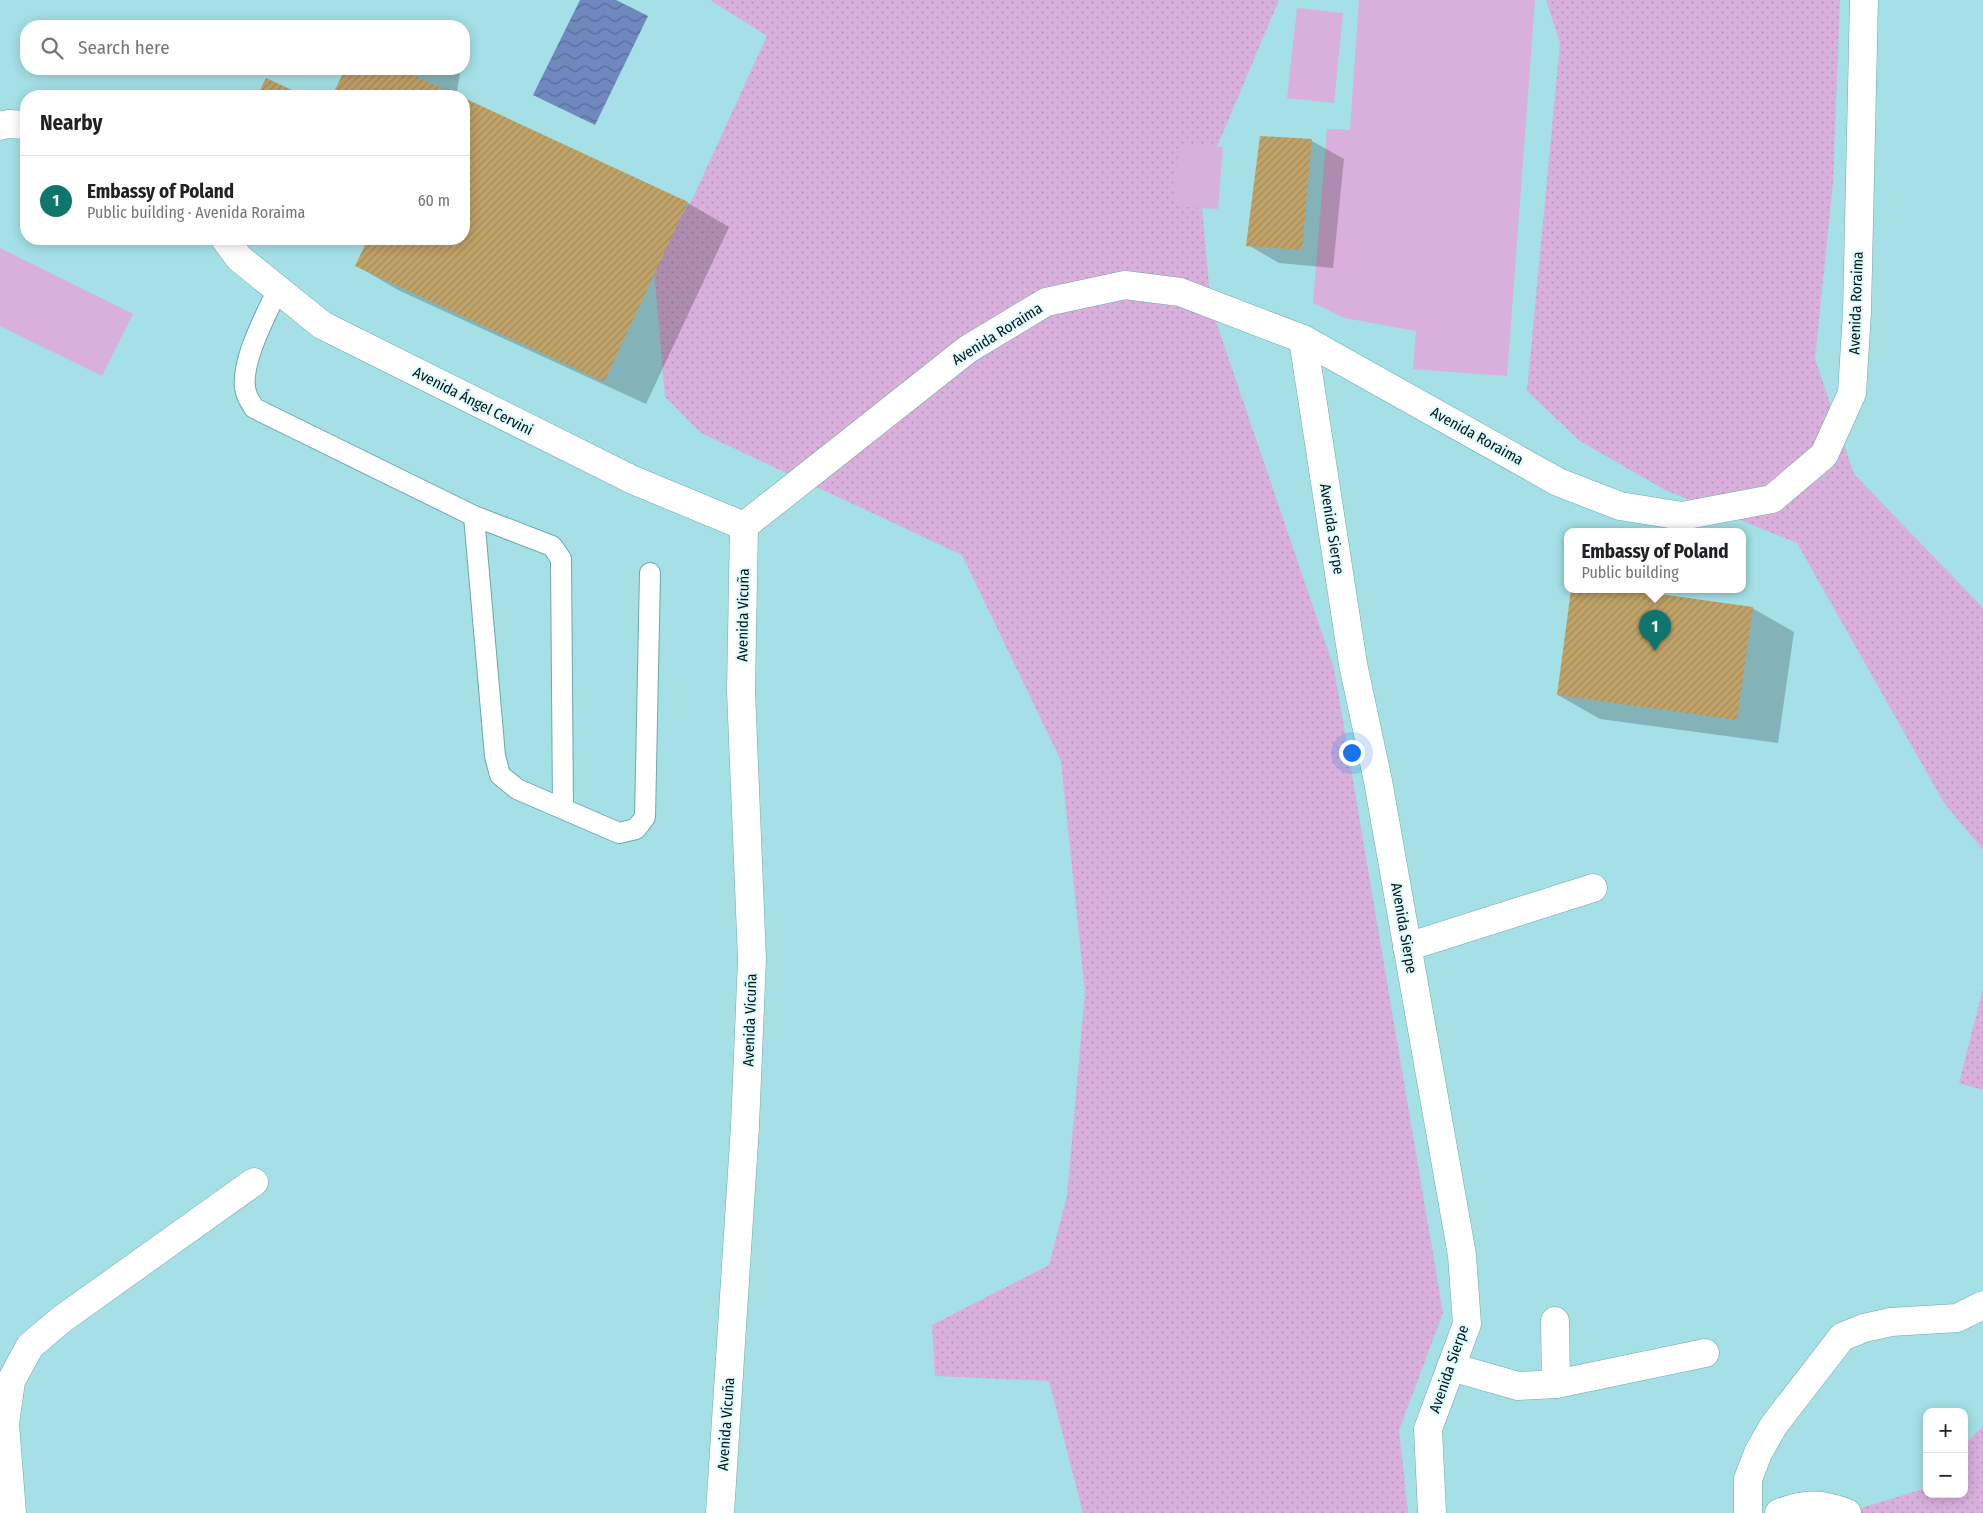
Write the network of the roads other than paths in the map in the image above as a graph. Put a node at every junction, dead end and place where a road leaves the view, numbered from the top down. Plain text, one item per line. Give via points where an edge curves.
1 (1864, 0) edge
2 (20, 125) edge
3 (0, 126) edge
4 (229, 245) edge
5 (278, 289) junction
6 (1303, 338) junction
7 (474, 516) junction
8 (744, 526) junction
9 (650, 573) dead end
10 (563, 808) junction
11 (1593, 888) dead end
12 (1408, 947) junction
13 (254, 1182) dead end
14 (1983, 1305) edge
15 (1555, 1321) dead end
16 (1705, 1353) dead end
17 (1450, 1367) junction
18 (1556, 1384) junction
19 (12, 1513) edge
20 (720, 1513) edge
21 (1432, 1513) edge
22 (1748, 1513) edge
23 (1780, 1513) edge
24 (1847, 1513) edge

1 - 6 street, Avenida Roraima via 1857,312 1852,393 1824,455 1772,499 1682,516 1620,506 1558,482
2 - 3 street
4 - 5 street, Avenida Ángel Cervini via 239,258
5 - 7 lane via 254,338 244,380 246,394 254,408
5 - 8 street, Avenida Ángel Cervini via 322,325 633,480
6 - 8 street, Avenida Roraima via 1180,292 1125,285 1046,302 968,349
6 - 12 street, Avenida Sierpe via 1353,664
7 - 10 lane via 494,756 500,775 517,789
7 - 10 lane via 552,546 561,558
8 - 20 street, Avenida Vicuña via 741,691 752,960 745,1136
9 - 10 lane via 644,817 636,829 619,833
11 - 12 street
12 - 17 street, Avenida Sierpe via 1462,1255 1467,1324
13 - 19 street via 62,1318 30,1346 11,1381 5,1424
14 - 22 street via 1956,1318 1891,1322 1842,1337 1774,1425 1758,1453 1748,1479
15 - 18 street
16 - 18 street
17 - 18 street via 1518,1386
17 - 21 street, Avenida Sierpe via 1428,1429
23 - 24 street via 1800,1505

